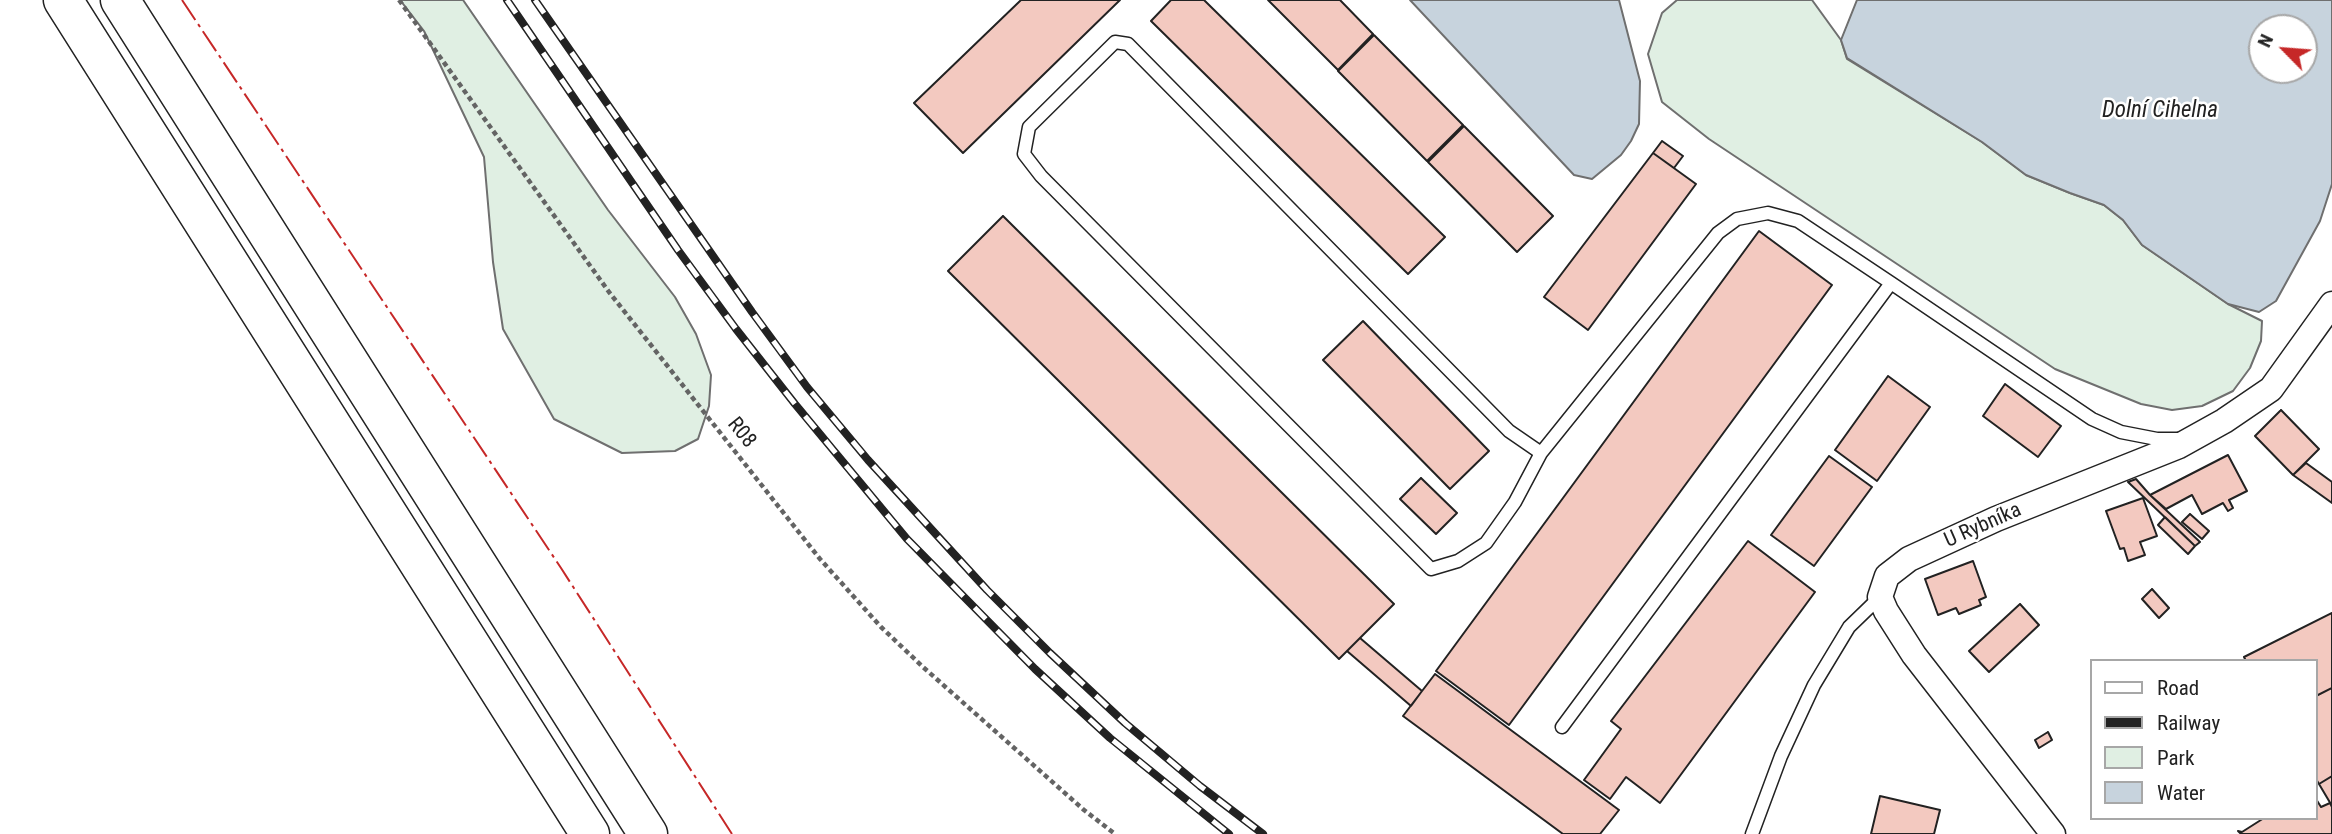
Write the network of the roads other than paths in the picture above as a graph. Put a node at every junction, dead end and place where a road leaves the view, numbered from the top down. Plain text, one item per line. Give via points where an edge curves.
1 (63, 0) edge
2 (120, 0) edge
3 (1891, 283) junction
4 (2332, 304) edge
5 (2193, 439) junction
6 (1541, 453) junction
7 (1880, 597) junction
8 (1562, 727) dead end
9 (590, 834) edge
10 (648, 834) edge
11 (1752, 834) edge
12 (2053, 834) edge

1 - 9 highway
2 - 10 highway
3 - 5 lane via 2092,419 2121,432
3 - 6 lane via 1798,220 1768,213 1737,219 1718,233
3 - 8 lane
4 - 5 street, U Rybníka via 2270,389
5 - 7 street, U Rybníka via 1909,559 1887,576
6 - 6 lane via 1509,431 1128,44 1115,42 1029,127 1024,154 1041,177 1431,569 1458,561 1486,543
7 - 11 lane via 1849,627 1814,685 1780,756
7 - 12 street via 1914,654

